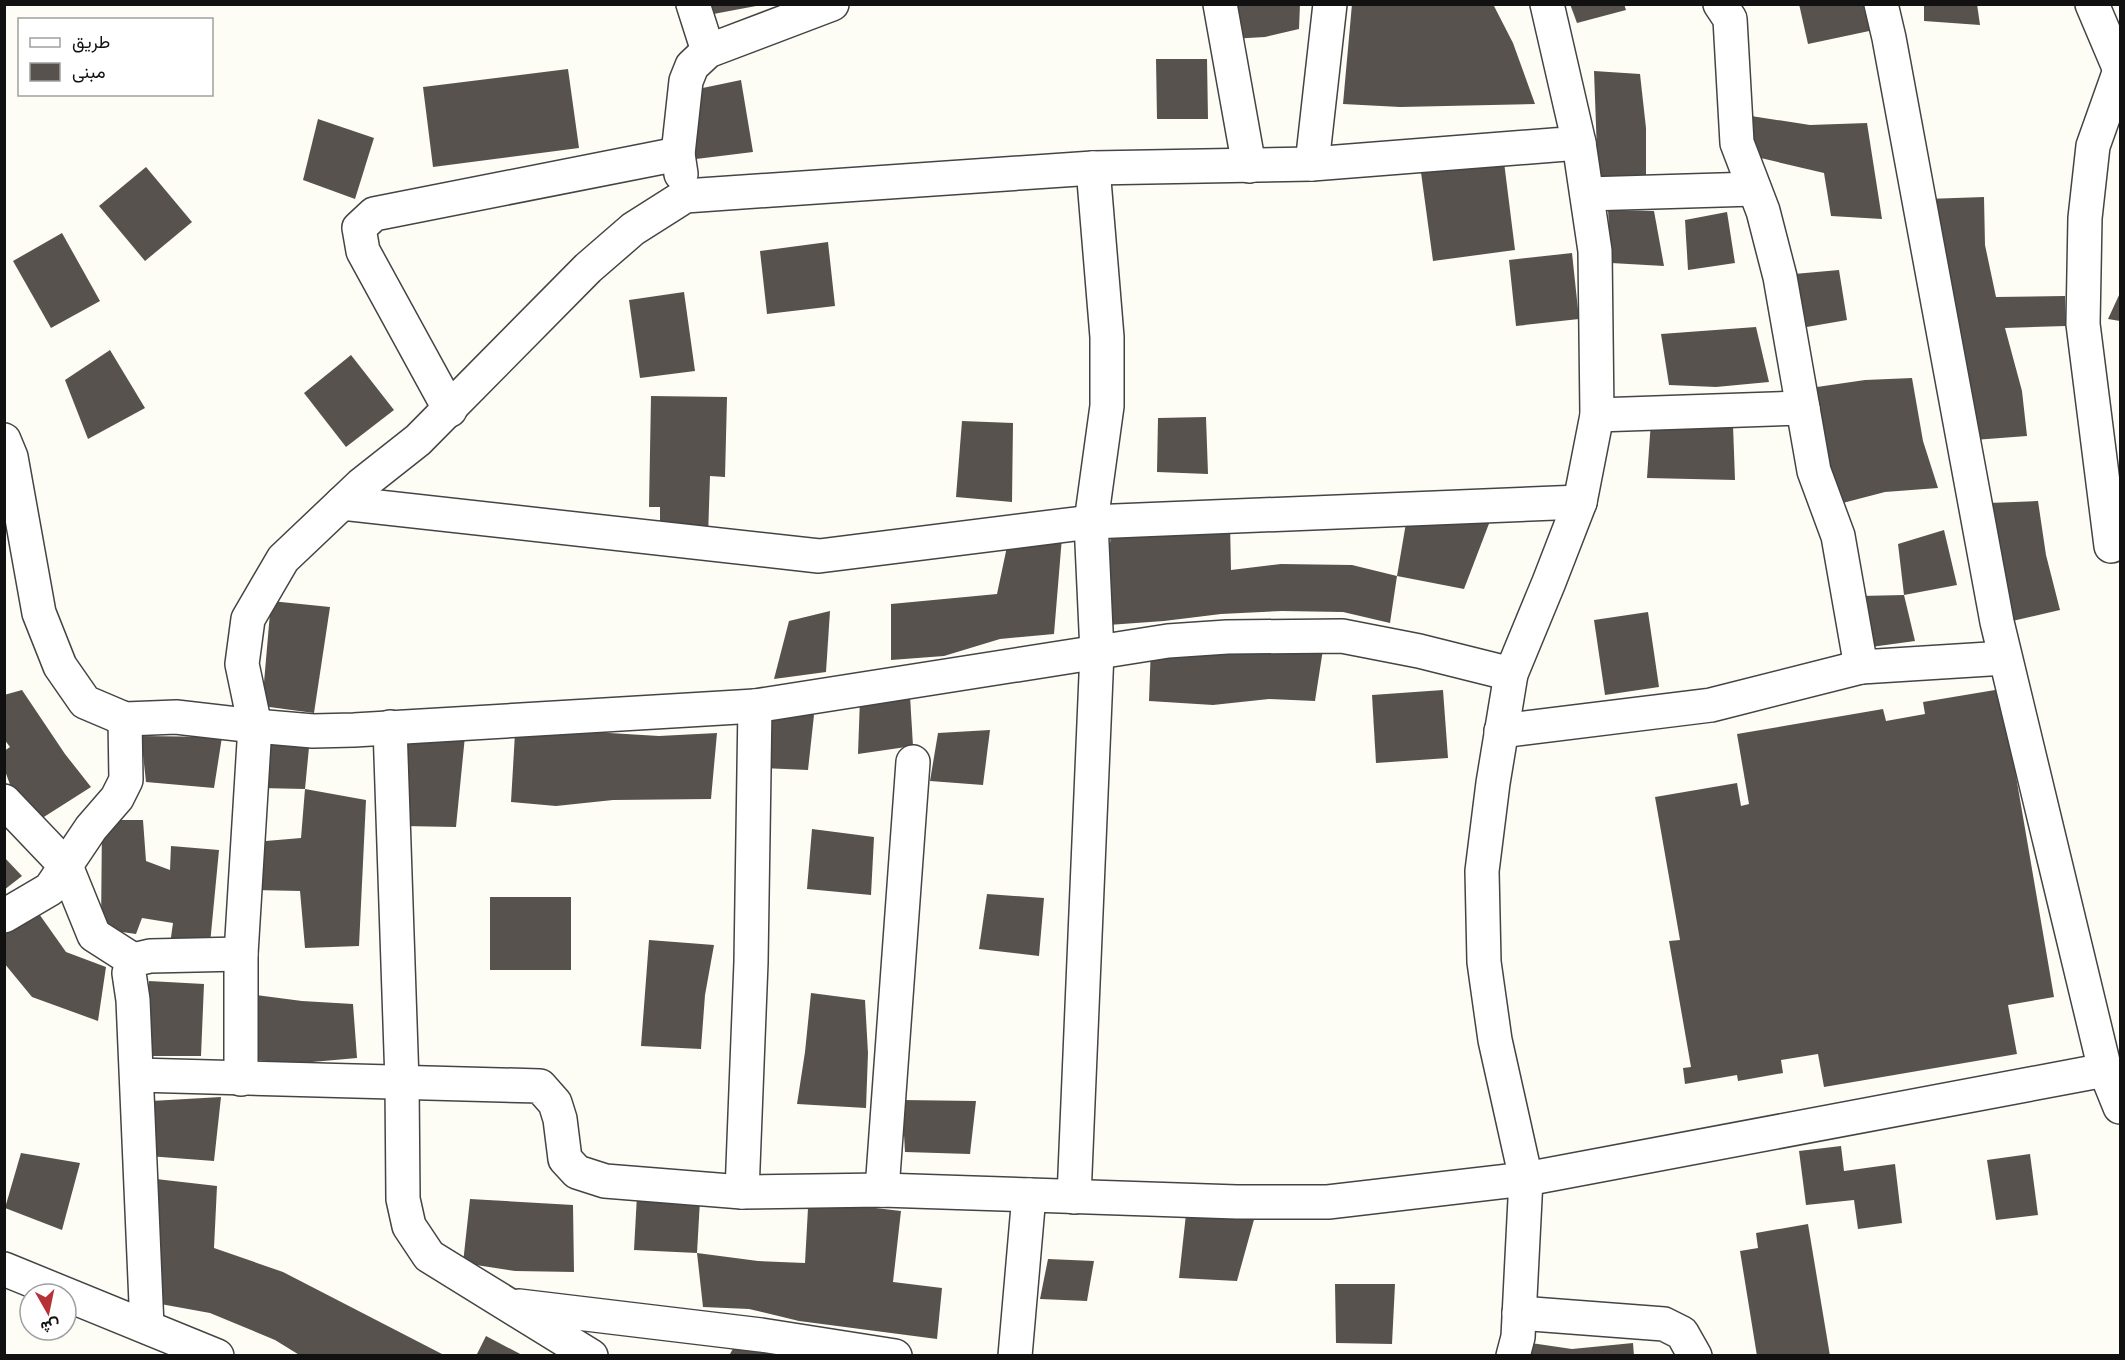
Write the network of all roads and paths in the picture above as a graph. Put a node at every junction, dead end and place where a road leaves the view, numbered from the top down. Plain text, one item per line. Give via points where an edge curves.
1 (693, 4) edge
2 (831, 4) edge
3 (1220, 4) edge
4 (1330, 4) edge
5 (1547, 4) edge
6 (1720, 4) edge
7 (1881, 4) edge
8 (2092, 4) edge
9 (708, 51) junction
10 (2120, 70) edge
11 (1580, 144) junction
12 (678, 154) junction
13 (1312, 164) junction
14 (1249, 166) junction
15 (1093, 168) junction
16 (1754, 189) junction
17 (1587, 194) junction
18 (685, 196) junction
19 (1803, 408) junction
20 (450, 410) junction
21 (1597, 415) junction
22 (4, 440) edge
23 (1580, 502) junction
24 (342, 503) junction
25 (1091, 522) junction
26 (2111, 546) dead end
27 (1097, 652) junction
28 (2005, 658) junction
29 (1861, 667) junction
30 (1511, 674) junction
31 (755, 706) junction
32 (125, 719) junction
33 (255, 726) junction
34 (390, 728) junction
35 (1501, 731) junction
36 (913, 762) dead end
37 (4, 801) edge
38 (66, 866) junction
39 (4, 916) edge
40 (241, 954) junction
41 (133, 960) junction
42 (2105, 1070) junction
43 (137, 1075) junction
44 (241, 1078) junction
45 (402, 1082) junction
46 (2121, 1107) edge
47 (1526, 1179) junction
48 (882, 1191) junction
49 (742, 1192) junction
50 (1029, 1195) junction
51 (1074, 1197) junction
52 (4, 1269) edge
53 (508, 1305) junction
54 (1519, 1313) junction
55 (147, 1327) junction
56 (217, 1356) edge
57 (591, 1356) edge
58 (895, 1356) edge
59 (1015, 1356) edge
60 (1513, 1356) edge
61 (1695, 1356) edge

1 - 9 street
2 - 9 street
3 - 14 street
4 - 13 street
5 - 11 street
6 - 16 street via 1730,19 1737,143
7 - 28 street
8 - 10 street
9 - 12 street via 692,66 686,81
10 - 26 street via 2093,146 2085,218 2083,324
11 - 13 street
11 - 17 street
12 - 18 street
12 - 20 street via 374,214 359,228 363,251
13 - 14 street
14 - 15 street
15 - 18 street
15 - 25 street via 1107,337 1107,406
16 - 17 street
16 - 19 street via 1780,277
17 - 21 street via 1595,251
18 - 20 street via 633,229 588,268
19 - 21 street
19 - 29 street via 1814,471 1838,536
20 - 24 street
21 - 23 street
22 - 32 street via 11,457 39,613 60,666 85,702
23 - 25 street
23 - 30 street
24 - 25 street via 819,555
24 - 33 street via 283,559 248,619 242,664
25 - 27 street
27 - 30 street via 1227,637 1342,636
27 - 31 street
27 - 51 street
28 - 29 street
28 - 42 street
29 - 35 street via 1711,705
30 - 35 street
31 - 34 street
31 - 49 street
32 - 33 street via 176,717
32 - 38 street via 126,780
33 - 34 street via 314,731
33 - 40 street
34 - 45 street
35 - 47 street via 1482,871 1484,962 1495,1040
36 - 48 street
37 - 38 street
38 - 39 street via 50,890
38 - 41 street via 94,935
40 - 41 street via 150,956
40 - 44 street
41 - 43 street via 129,973
42 - 46 street
42 - 47 street
43 - 44 street
43 - 55 street
44 - 45 street
45 - 49 street via 540,1086 555,1103 565,1159 577,1172 605,1181
45 - 53 street via 403,1199 409,1227 429,1256
47 - 51 street via 1328,1202
47 - 54 street
48 - 49 street
48 - 50 street
50 - 51 street
50 - 59 street
52 - 55 street
53 - 57 street
53 - 58 street via 761,1335
54 - 60 street
54 - 61 street via 1664,1324 1682,1333
55 - 56 street

